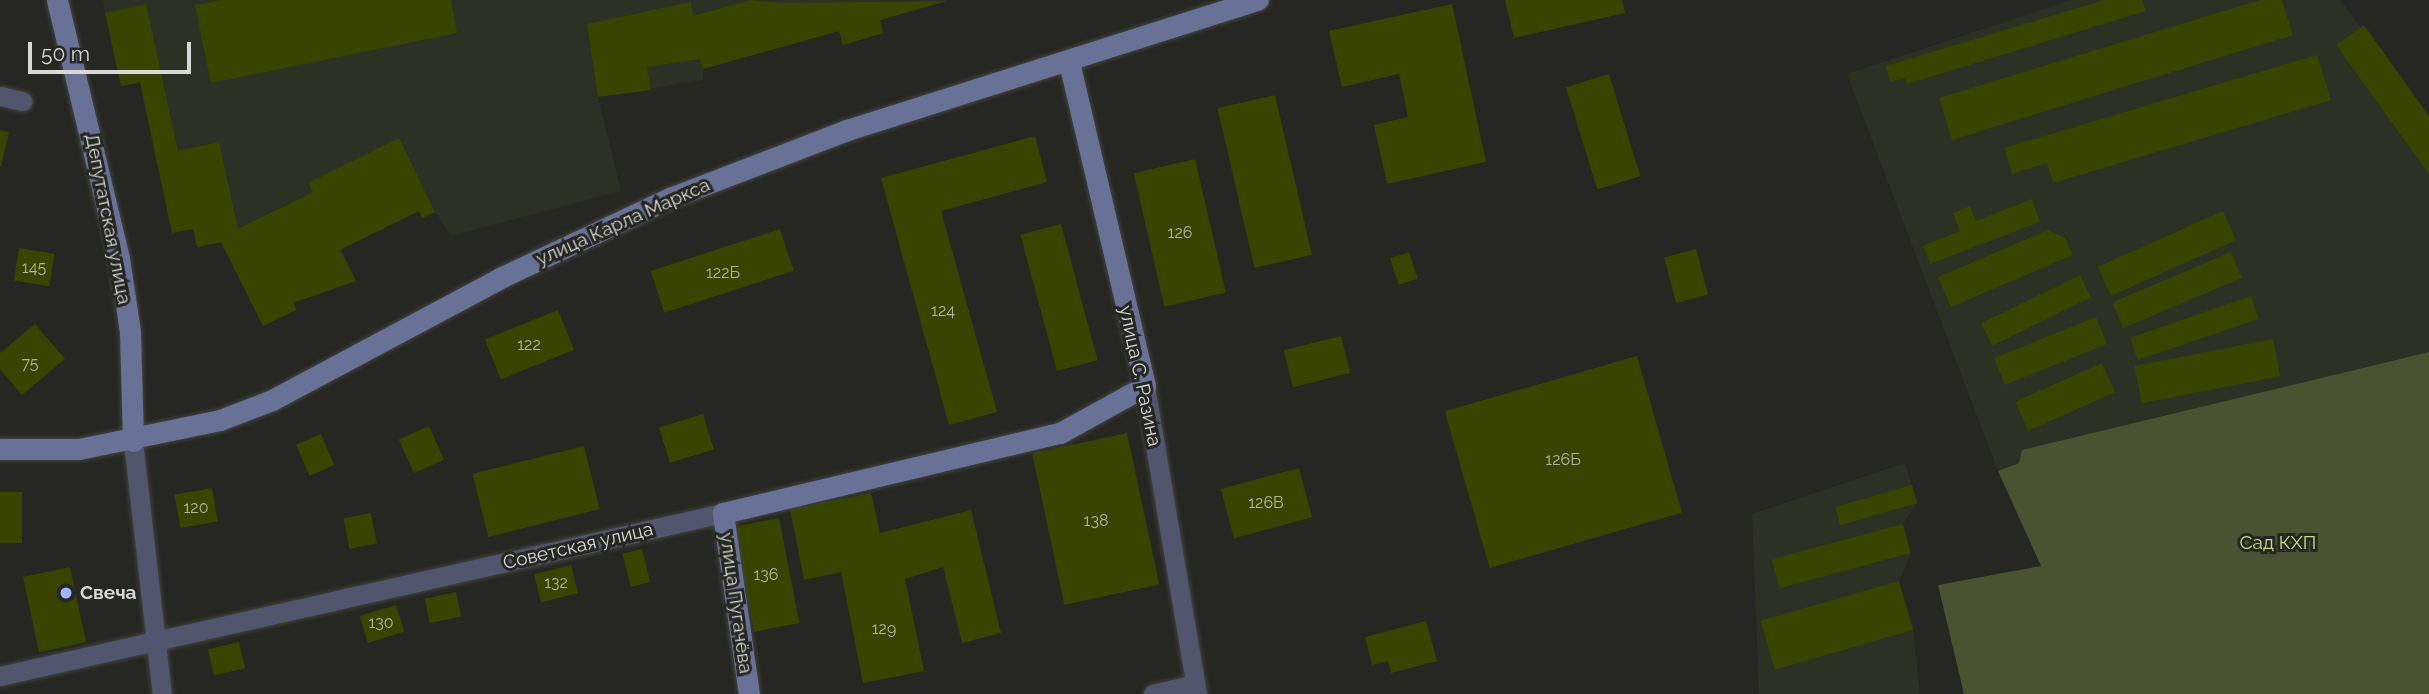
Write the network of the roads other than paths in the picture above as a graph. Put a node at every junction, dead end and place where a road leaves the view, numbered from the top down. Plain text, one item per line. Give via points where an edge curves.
1 (57, 0) edge
2 (1258, 0) edge
3 (1069, 61) junction
4 (0, 96) edge
5 (23, 101) dead end
6 (1145, 386) junction
7 (133, 441) junction
8 (0, 450) edge
9 (723, 513) junction
10 (158, 642) junction
11 (0, 676) edge
12 (1196, 689) edge
13 (162, 694) edge
14 (749, 694) edge
15 (1153, 694) edge

1 - 7 street, Депутатская улица via 119,258 130,332
2 - 3 street, улица Карла Маркса
3 - 6 street, улица С. Разина
3 - 7 street, улица Карла Маркса via 848,130 670,198 272,400
4 - 5 street
6 - 9 street, Советская улица via 1060,433
6 - 12 street, улица С. Разина
7 - 8 street, улица Карла Маркса
7 - 10 street
9 - 10 street, Советская улица
9 - 14 street, улица Пугачёва
10 - 11 street, Советская улица
10 - 13 street
12 - 15 street

